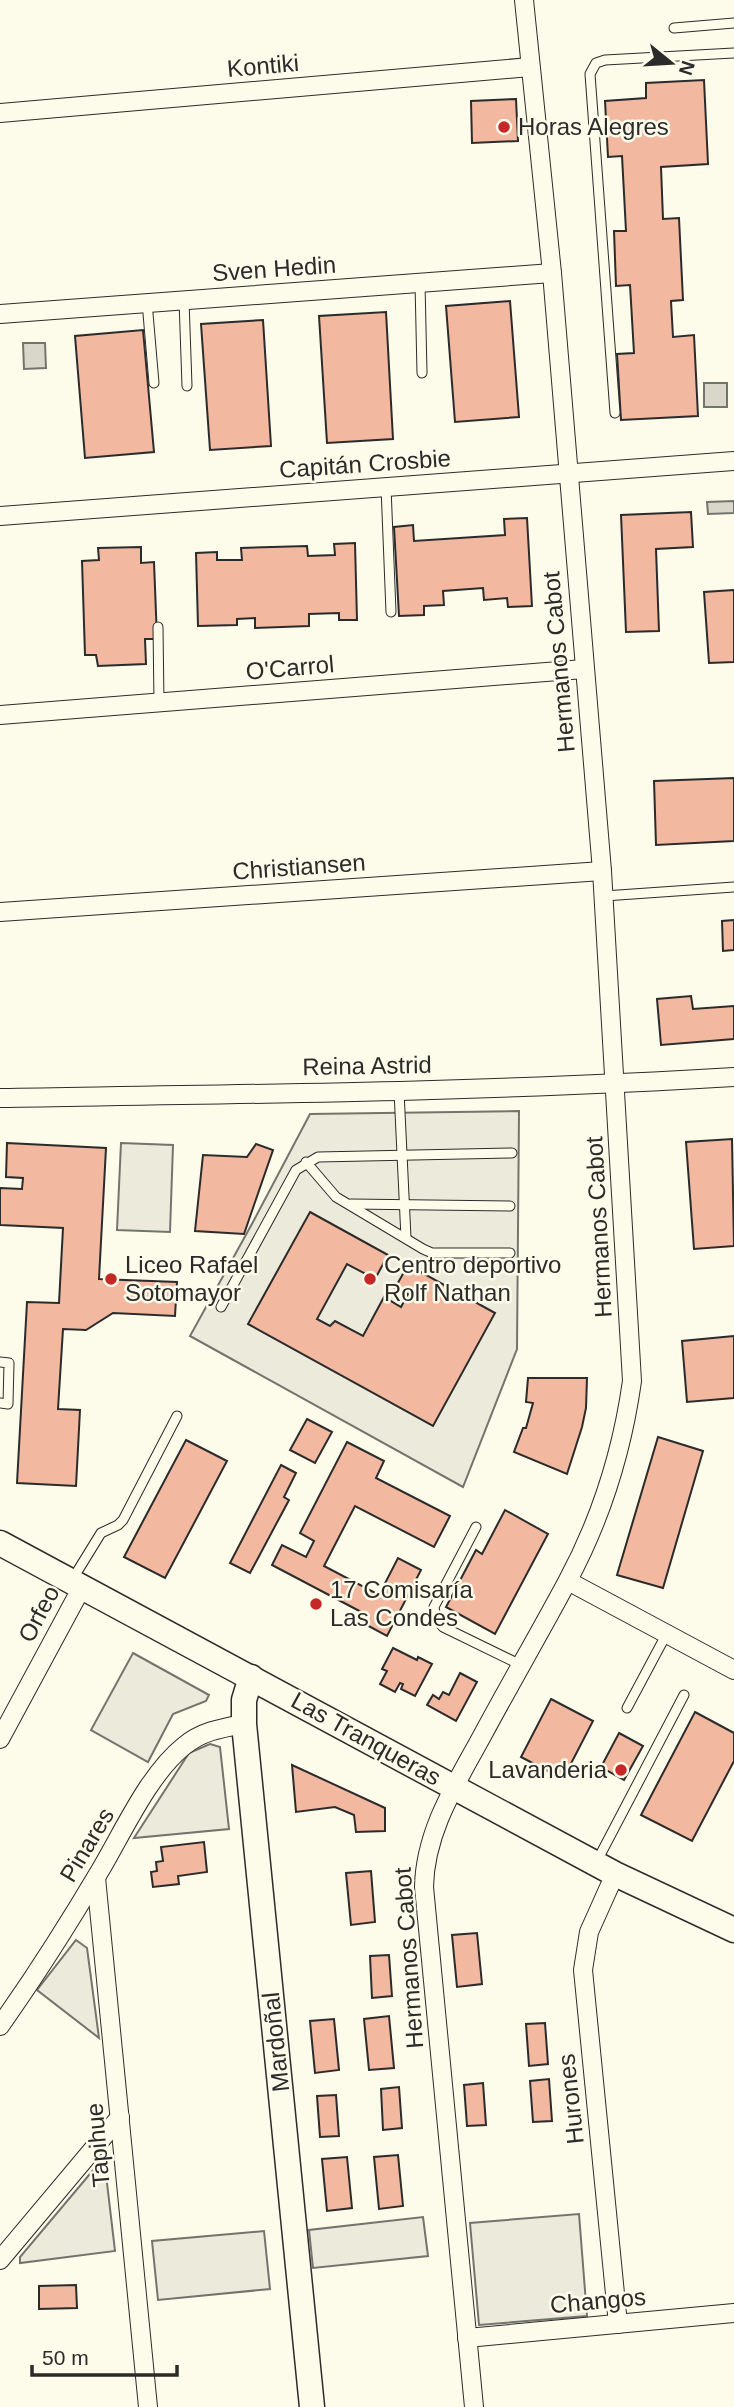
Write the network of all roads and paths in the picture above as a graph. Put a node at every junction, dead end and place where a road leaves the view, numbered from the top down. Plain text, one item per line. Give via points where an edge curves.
1 (524, 0) edge
2 (734, 23) edge
3 (674, 28) dead end
4 (734, 53) edge
5 (530, 67) junction
6 (0, 113) edge
7 (552, 273) junction
8 (420, 283) junction
9 (184, 300) junction
10 (146, 302) junction
11 (0, 314) edge
12 (422, 373) dead end
13 (154, 383) dead end
14 (187, 386) dead end
15 (615, 413) dead end
16 (734, 461) edge
17 (569, 472) junction
18 (386, 487) junction
19 (0, 516) edge
20 (391, 612) dead end
21 (158, 627) dead end
22 (584, 669) junction
23 (159, 703) junction
24 (0, 715) edge
25 (602, 871) junction
26 (734, 887) edge
27 (604, 896) junction
28 (0, 912) edge
29 (734, 1077) edge
30 (615, 1084) junction
31 (399, 1091) junction
32 (0, 1098) edge
33 (512, 1153) dead end
34 (402, 1154) junction
35 (306, 1162) junction
36 (348, 1204) junction
37 (405, 1205) junction
38 (510, 1206) dead end
39 (406, 1238) junction
40 (510, 1253) dead end
41 (221, 1307) dead end
42 (0, 1362) edge
43 (0, 1403) edge
44 (177, 1416) dead end
45 (476, 1527) dead end
46 (0, 1543) edge
47 (568, 1581) junction
48 (77, 1584) junction
49 (666, 1635) junction
50 (521, 1665) junction
51 (734, 1670) edge
52 (251, 1678) junction
53 (684, 1695) dead end
54 (627, 1708) dead end
55 (244, 1724) junction
56 (0, 1739) edge
57 (454, 1788) junction
58 (605, 1869) junction
59 (96, 1878) junction
60 (734, 1929) edge
61 (0, 2026) edge
62 (120, 2117) junction
63 (0, 2260) edge
64 (734, 2313) edge
65 (618, 2324) junction
66 (467, 2338) junction
67 (148, 2407) edge
68 (312, 2407) edge
69 (474, 2407) edge

1 - 5 street, Hermanos Cabot
2 - 3 lane
4 - 15 lane via 605,60 596,63 590,74
5 - 6 street, Kontiki
5 - 7 street, Hermanos Cabot
7 - 8 street, Sven Hedin
7 - 17 street, Hermanos Cabot
8 - 9 street, Sven Hedin
8 - 12 lane
9 - 10 street, Sven Hedin
9 - 14 lane
10 - 11 street, Sven Hedin
10 - 13 lane
16 - 17 street, Capitán Crosbie
17 - 18 street, Capitán Crosbie
17 - 22 street, Hermanos Cabot
18 - 19 street, Capitán Crosbie
18 - 20 lane
21 - 23 lane
22 - 23 street, O'Carrol
22 - 25 street, Hermanos Cabot
23 - 24 street, O'Carrol
25 - 27 street, Hermanos Cabot
25 - 28 street, Christiansen
26 - 27 lane
27 - 30 street, Hermanos Cabot
29 - 30 street, Reina Astrid
30 - 31 street, Reina Astrid
30 - 47 street, Hermanos Cabot via 632,1381 626,1426 608,1486
31 - 32 street, Reina Astrid
31 - 34 lane
33 - 34 lane
34 - 35 lane via 318,1157
34 - 37 lane
35 - 36 lane via 327,1188
35 - 41 lane via 296,1170
36 - 37 lane
36 - 39 lane
37 - 38 lane
37 - 39 lane
39 - 40 lane via 432,1252
42 - 43 lane via 9,1363 8,1404
44 - 48 lane via 123,1520 93,1542
45 - 50 lane via 433,1607 436,1619 443,1627
46 - 48 main road, Las Tranqueras
47 - 49 street
47 - 50 street, Hermanos Cabot
48 - 52 main road, Las Tranqueras
48 - 56 street, Orfeo
49 - 51 street
49 - 54 lane
50 - 57 street, Hermanos Cabot
52 - 55 main road, Mardoñal via 244,1700
52 - 57 main road, Las Tranqueras
53 - 58 lane
55 - 59 street, Pinares via 199,1736 167,1763
55 - 68 main road, Mardoñal
57 - 58 main road, Las Tranqueras
57 - 66 street, Hermanos Cabot via 427,1852 424,1888
58 - 60 main road, Las Tranqueras
58 - 65 street, Hurones via 583,1970
59 - 61 street, Pinares
59 - 62 street, Tapihue
62 - 63 street
62 - 67 street, Tapihue
64 - 65 street, Changos
65 - 66 street, Changos
66 - 69 street, Hermanos Cabot

